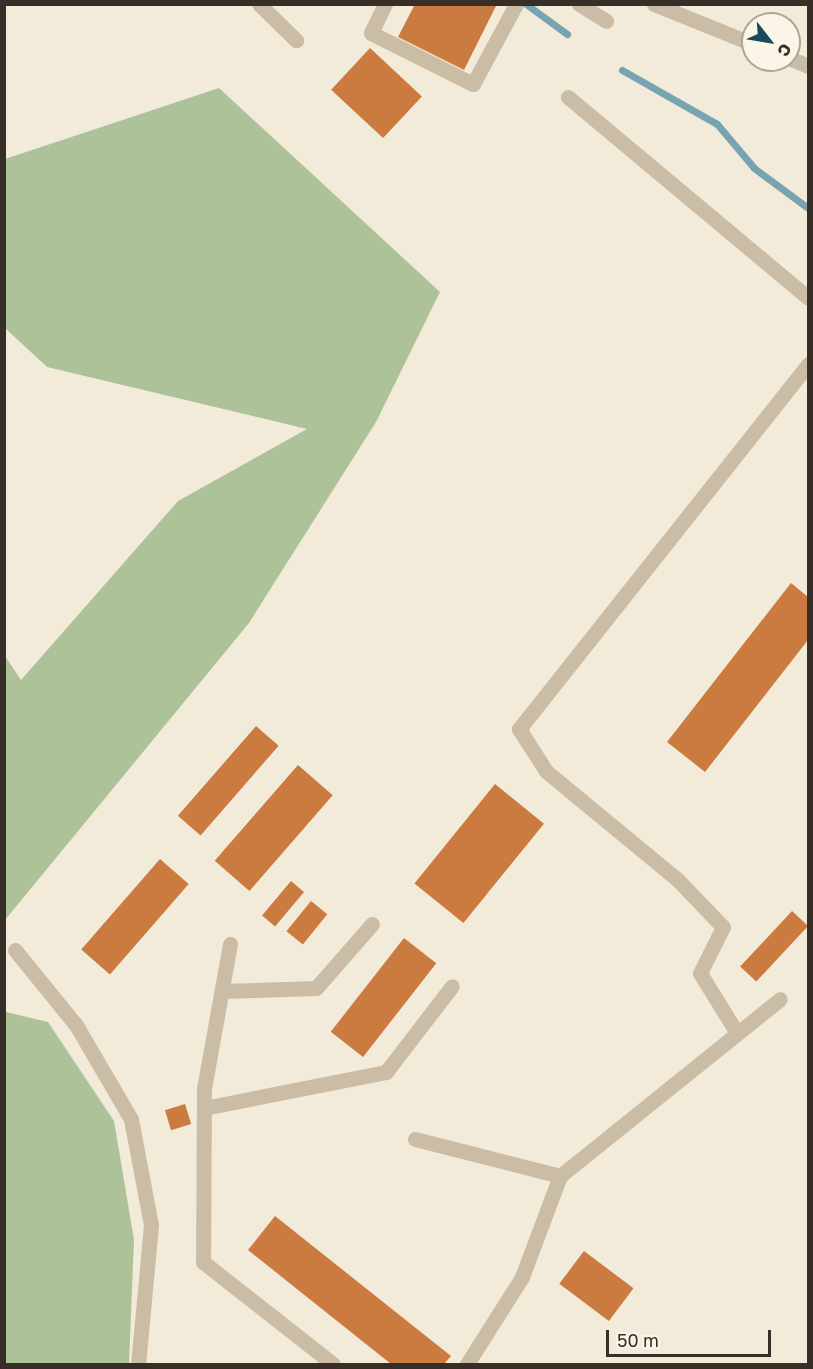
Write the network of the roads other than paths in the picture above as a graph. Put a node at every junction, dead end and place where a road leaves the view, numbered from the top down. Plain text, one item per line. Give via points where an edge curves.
1 (259, 4) edge
2 (385, 4) edge
3 (516, 4) edge
4 (579, 4) edge
5 (654, 4) edge
6 (606, 21) dead end
7 (741, 39) edge
8 (296, 40) dead end
9 (568, 97) dead end
10 (808, 298) edge
11 (808, 364) edge
12 (372, 924) dead end
13 (230, 944) dead end
14 (15, 950) dead end
15 (452, 986) dead end
16 (222, 992) junction
17 (780, 999) dead end
18 (737, 1033) junction
19 (204, 1108) junction
20 (415, 1139) dead end
21 (560, 1176) junction
22 (138, 1365) edge
23 (333, 1365) edge
24 (467, 1365) edge

1 - 8 lane
2 - 3 lane via 371,33 473,84
4 - 6 lane
5 - 7 lane
9 - 10 lane
11 - 18 lane via 519,729 546,771 678,880 723,927 700,973
12 - 16 lane via 316,988
13 - 16 lane
14 - 22 lane via 76,1025 131,1119 151,1225
15 - 19 lane via 386,1072
16 - 19 lane
17 - 18 lane
18 - 21 lane
19 - 23 lane via 203,1262
20 - 21 lane
21 - 24 lane via 522,1277

